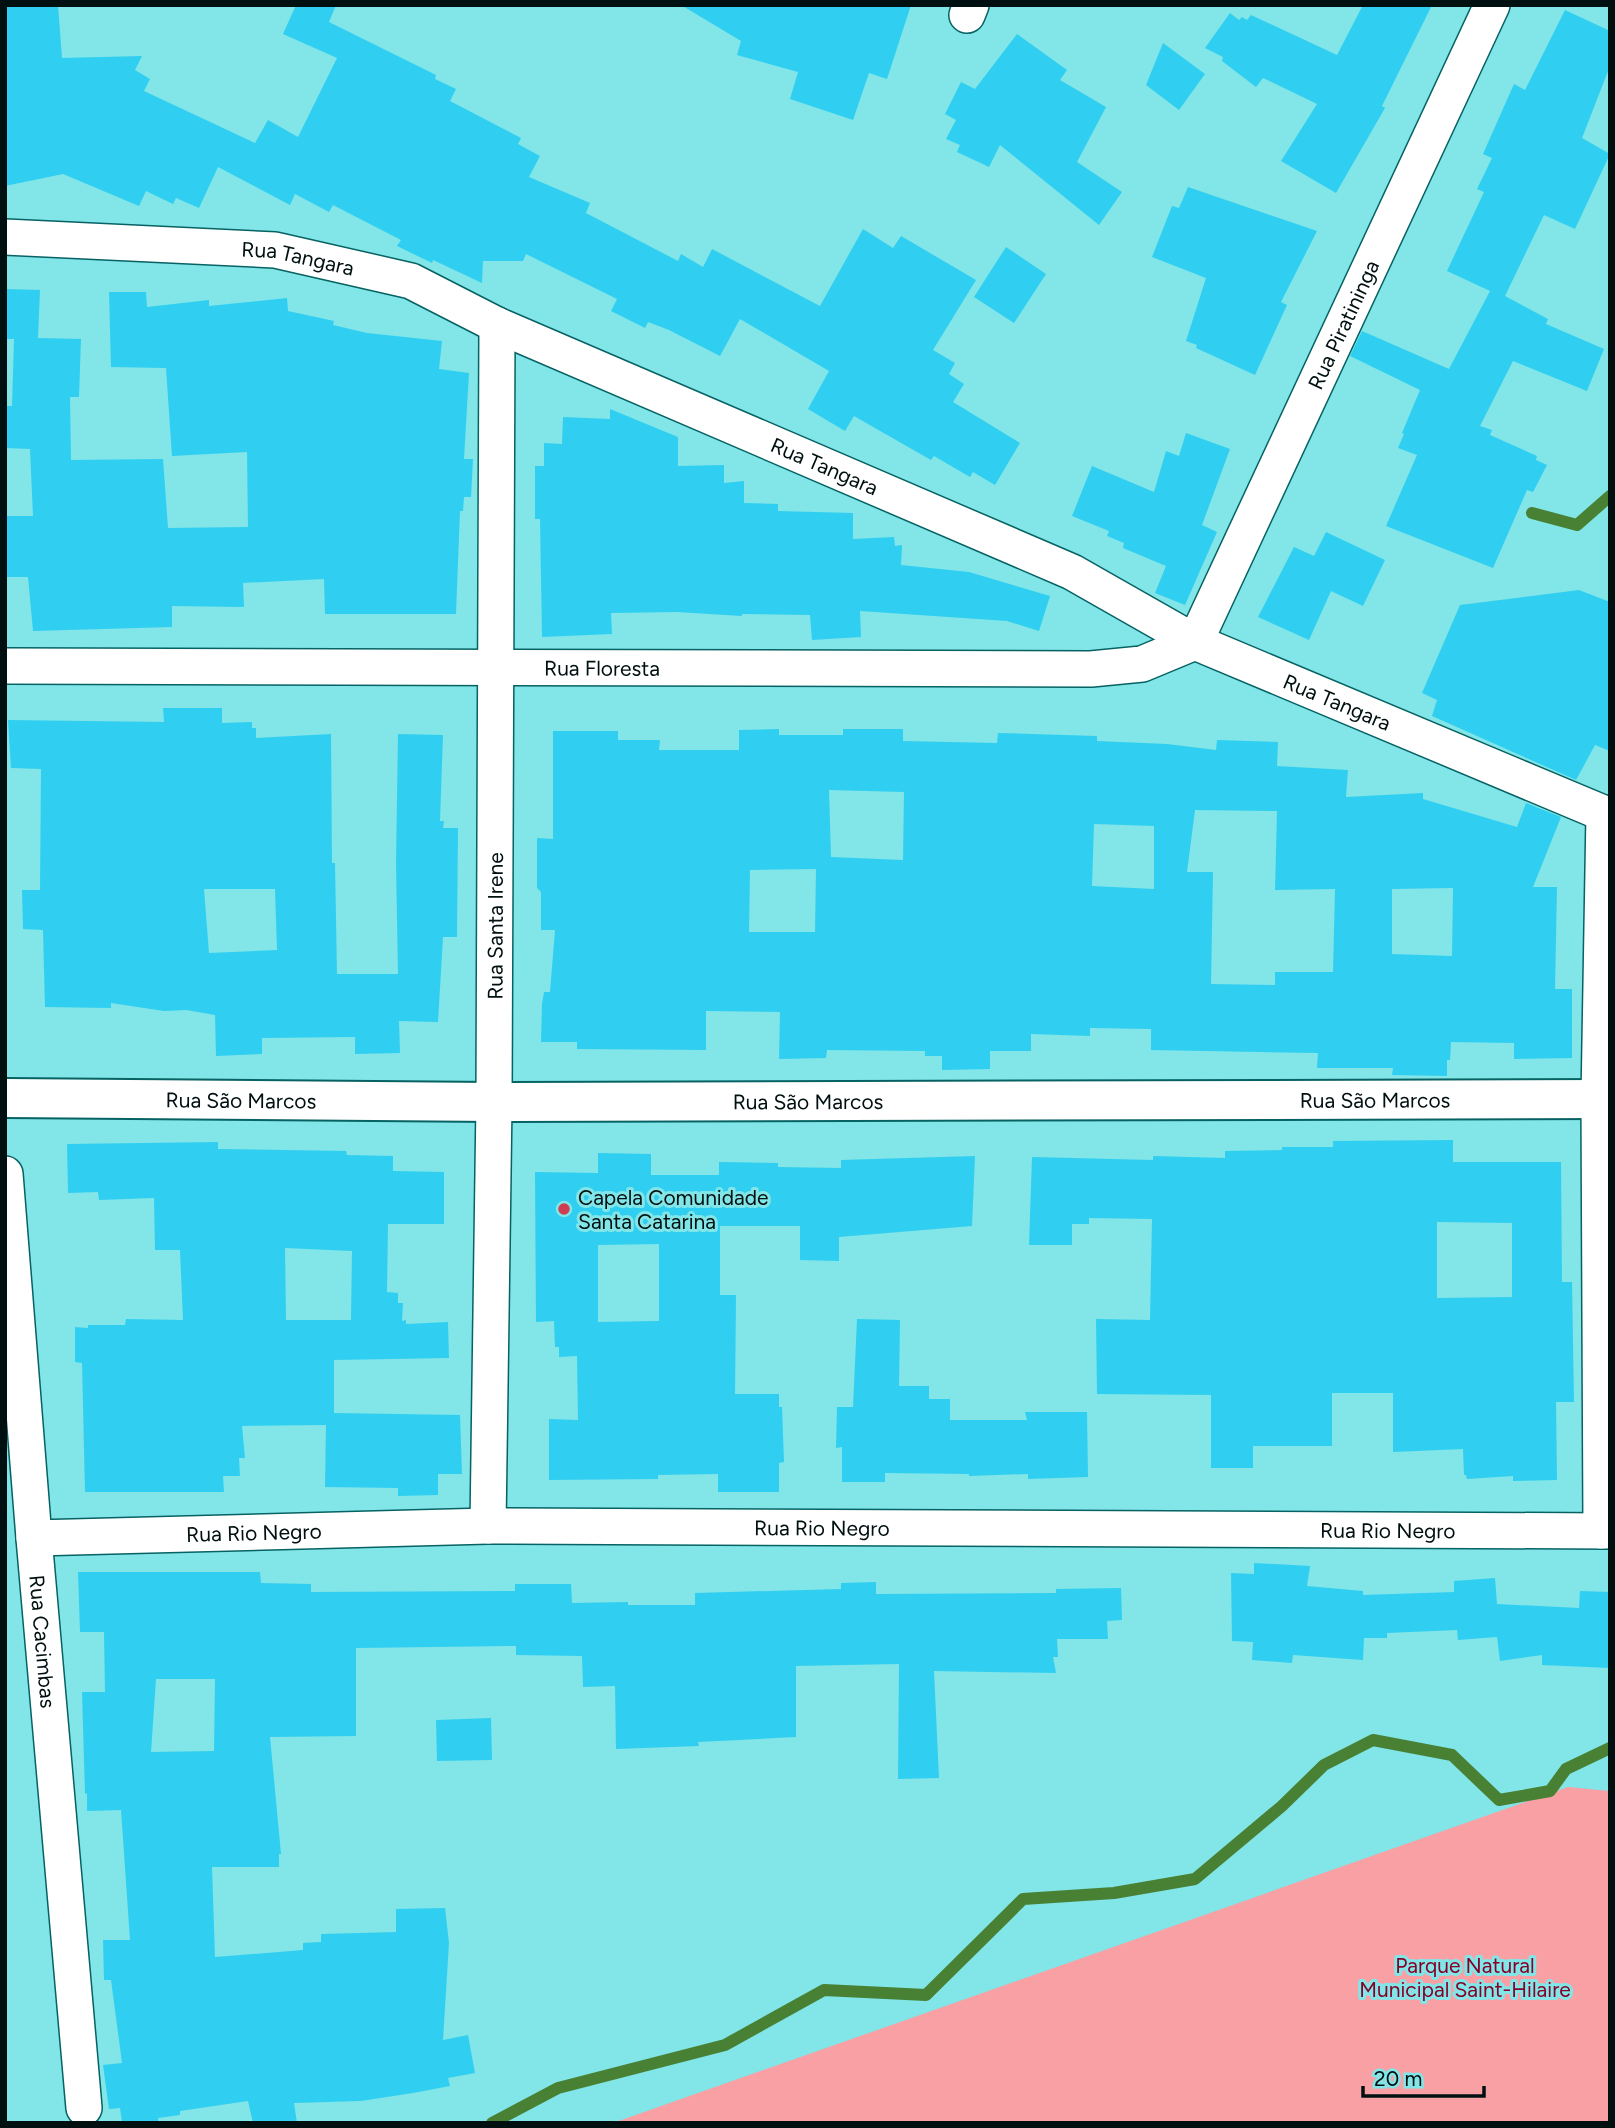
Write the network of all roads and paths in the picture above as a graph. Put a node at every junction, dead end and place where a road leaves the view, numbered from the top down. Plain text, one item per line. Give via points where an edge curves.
1 (1492, 5) edge
2 (5, 237) edge
3 (497, 326) junction
4 (1195, 642) junction
5 (5, 666) edge
6 (496, 666) junction
7 (1607, 814) edge
8 (5, 1098) edge
9 (1605, 1099) edge
10 (494, 1102) junction
11 (5, 1174) edge
12 (488, 1526) junction
13 (1605, 1531) edge
14 (34, 1538) junction
15 (83, 2108) dead end

1 - 4 street, Rua Piratininga
2 - 3 street, Rua Tangara via 275,250 411,281
3 - 4 street, Rua Tangara via 1072,572
3 - 6 street, Rua Santa Irene
4 - 6 street, Rua Floresta via 1142,664 1091,669
4 - 7 street, Rua Tangara
5 - 6 street, Rua Floresta
6 - 10 street, Rua Santa Irene
7 - 9 street
8 - 10 street, Rua São Marcos
9 - 10 street, Rua São Marcos
9 - 13 street
10 - 12 street, Rua Santa Irene
11 - 14 street, Rua Cacimbas
12 - 13 street, Rua Rio Negro
12 - 14 street, Rua Rio Negro
14 - 15 street, Rua Cacimbas

